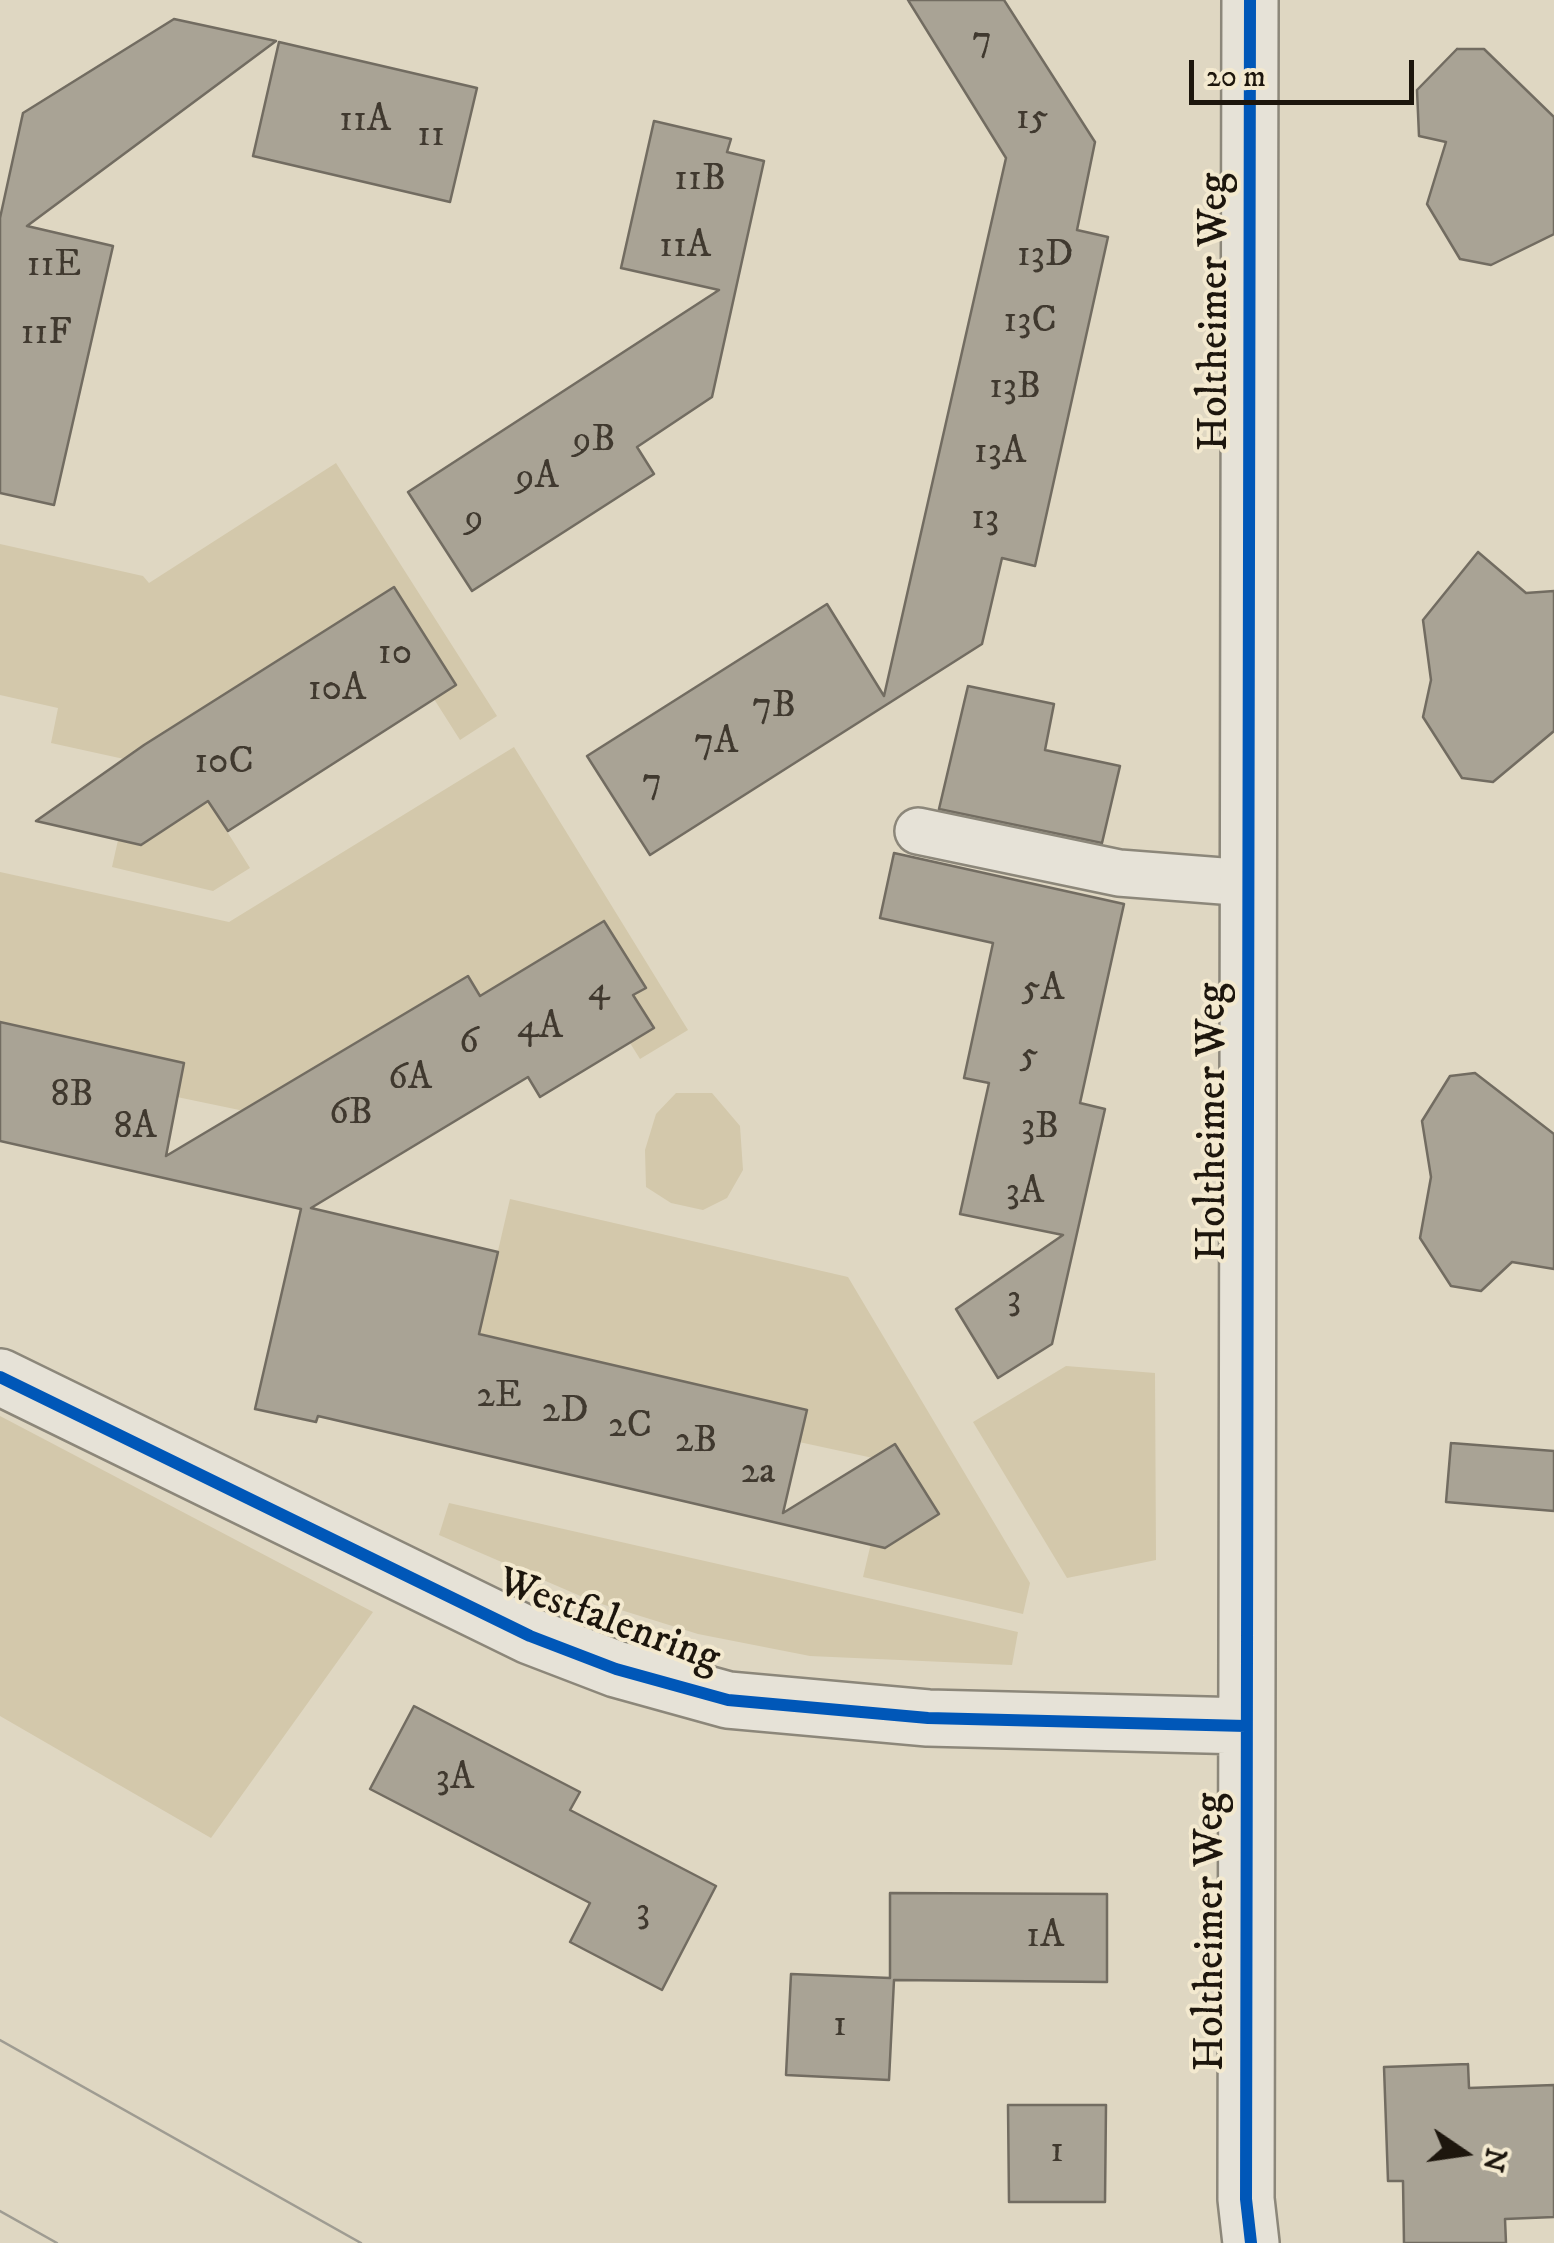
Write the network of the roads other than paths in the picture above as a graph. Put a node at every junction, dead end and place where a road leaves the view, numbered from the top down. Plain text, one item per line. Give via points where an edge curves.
1 (1250, 0) edge
2 (918, 832) dead end
3 (1248, 883) junction
4 (0, 1377) edge
5 (1246, 1726) junction
6 (1251, 2243) edge

1 - 3 street, Holtheimer Weg
2 - 3 lane via 1119,873
3 - 5 street, Holtheimer Weg
4 - 5 street, Westfalenring via 530,1636 616,1669 728,1700 928,1718
5 - 6 street, Holtheimer Weg

